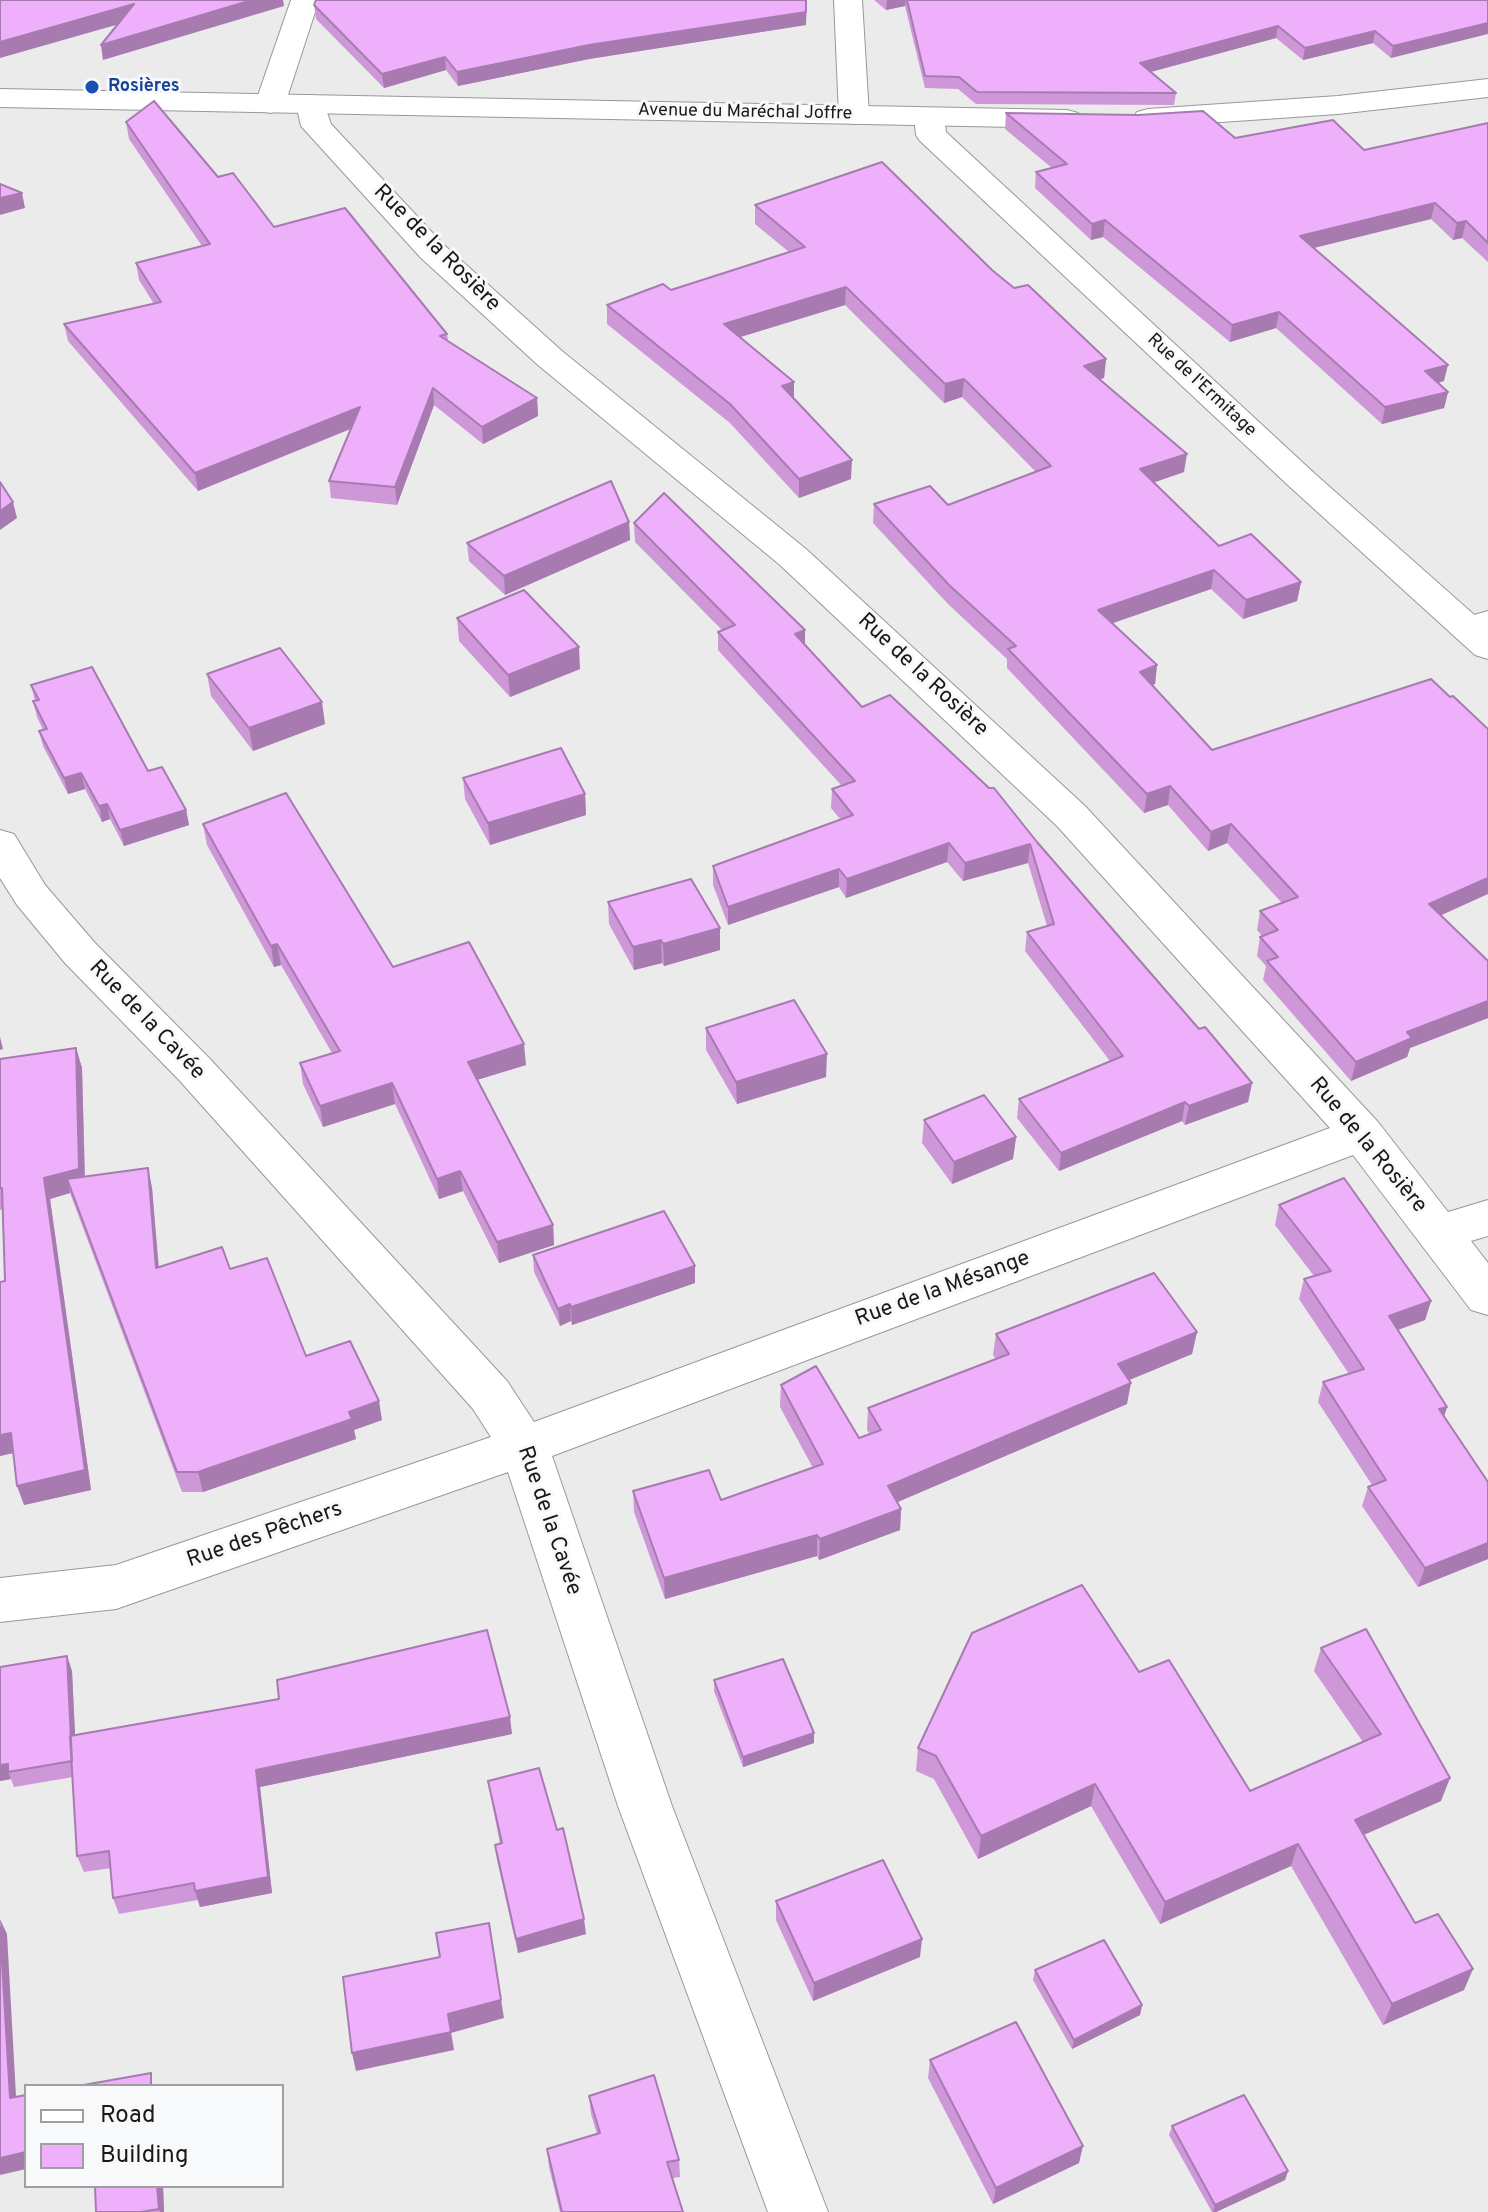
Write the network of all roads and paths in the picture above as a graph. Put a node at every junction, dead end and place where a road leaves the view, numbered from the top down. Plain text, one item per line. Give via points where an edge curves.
1 (305, 0) edge
2 (848, 0) edge
3 (1488, 88) edge
4 (0, 98) edge
5 (270, 104) junction
6 (311, 104) junction
7 (854, 115) junction
8 (929, 117) junction
9 (1480, 631) edge
10 (0, 844) edge
11 (1362, 1134) junction
12 (1488, 1218) edge
13 (1437, 1233) junction
14 (1488, 1297) edge
15 (524, 1446) junction
16 (0, 1600) edge
17 (798, 2212) edge

1 - 5 street
2 - 7 street
3 - 8 street, Avenue du Maréchal Joffre via 1262,112 1107,119
4 - 5 street, Avenue du Maréchal Joffre
5 - 6 street, Avenue du Maréchal Joffre
6 - 7 street, Avenue du Maréchal Joffre
6 - 11 street, Rue de la Rosière via 316,126 432,251 550,358 793,557 1071,816
7 - 8 street, Avenue du Maréchal Joffre
8 - 9 street, Rue de l'Ermitage via 931,135 1302,480
10 - 15 street, Rue de la Cavée via 31,895 80,953 195,1070 490,1395
11 - 13 street, Rue de la Rosière
11 - 15 street, Rue de la Mésange
12 - 13 street
13 - 14 street, Rue de la Rosière
15 - 16 street, Rue des Pêchers via 116,1587
15 - 17 street, Rue de la Cavée via 645,1806

